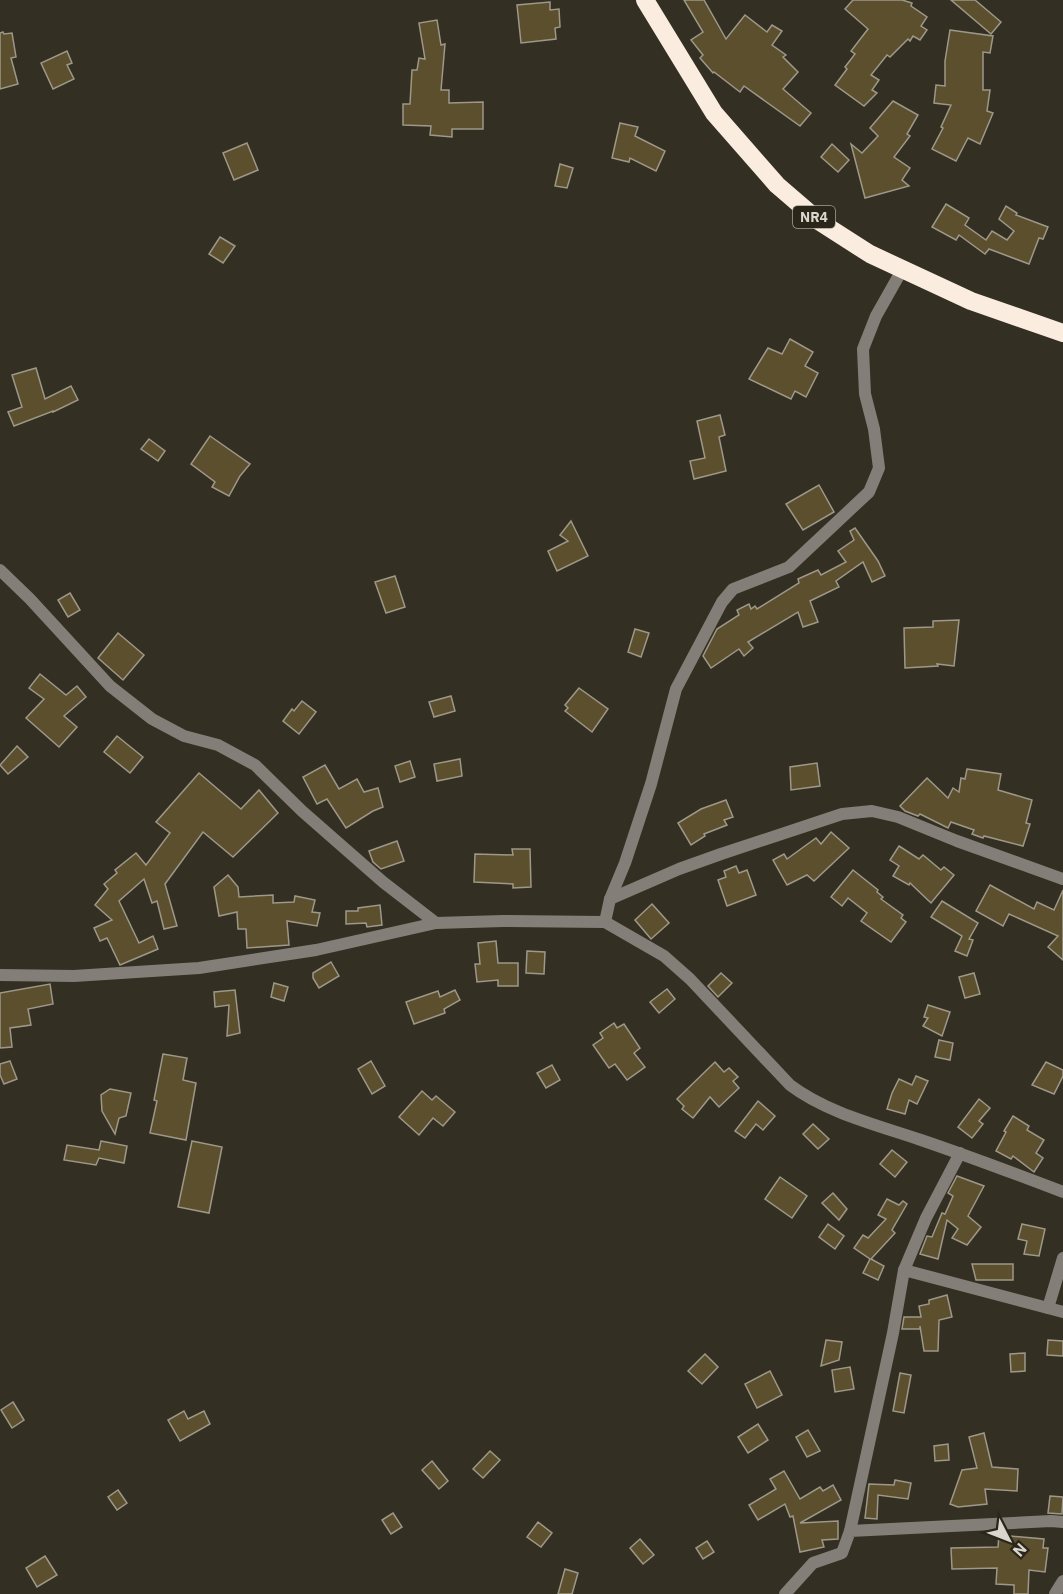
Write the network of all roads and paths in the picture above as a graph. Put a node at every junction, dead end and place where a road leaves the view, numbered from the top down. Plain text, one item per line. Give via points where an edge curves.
1 (645, 0) edge
2 (902, 270) junction
3 (1063, 333) edge
4 (0, 570) edge
5 (1063, 879) edge
6 (610, 899) junction
7 (605, 922) junction
8 (436, 923) junction
9 (0, 975) edge
10 (960, 1153) junction
11 (1063, 1192) edge
12 (1063, 1258) edge
13 (904, 1270) junction
14 (1048, 1308) junction
15 (1063, 1312) edge
16 (1063, 1522) edge
17 (850, 1531) junction
18 (1063, 1581) edge
19 (785, 1594) edge
20 (1054, 1594) edge

1 - 2 highway, NR4 via 714,113 777,185 820,222
2 - 3 highway, NR4 via 970,301
2 - 6 street via 863,349 865,394 879,468 869,492 789,567 734,589 722,602 676,689 651,784
4 - 8 street via 110,686 152,719 184,736 218,745 255,765 383,882
5 - 6 street via 898,817 872,811 842,814 721,854
6 - 7 street
7 - 8 street
7 - 10 street via 664,956 806,1097
8 - 9 street via 316,950 199,968 74,976
10 - 11 street
10 - 13 street
12 - 14 street
13 - 14 street
13 - 17 street
14 - 15 street
16 - 17 street
17 - 19 street via 842,1552 813,1563
18 - 20 street

